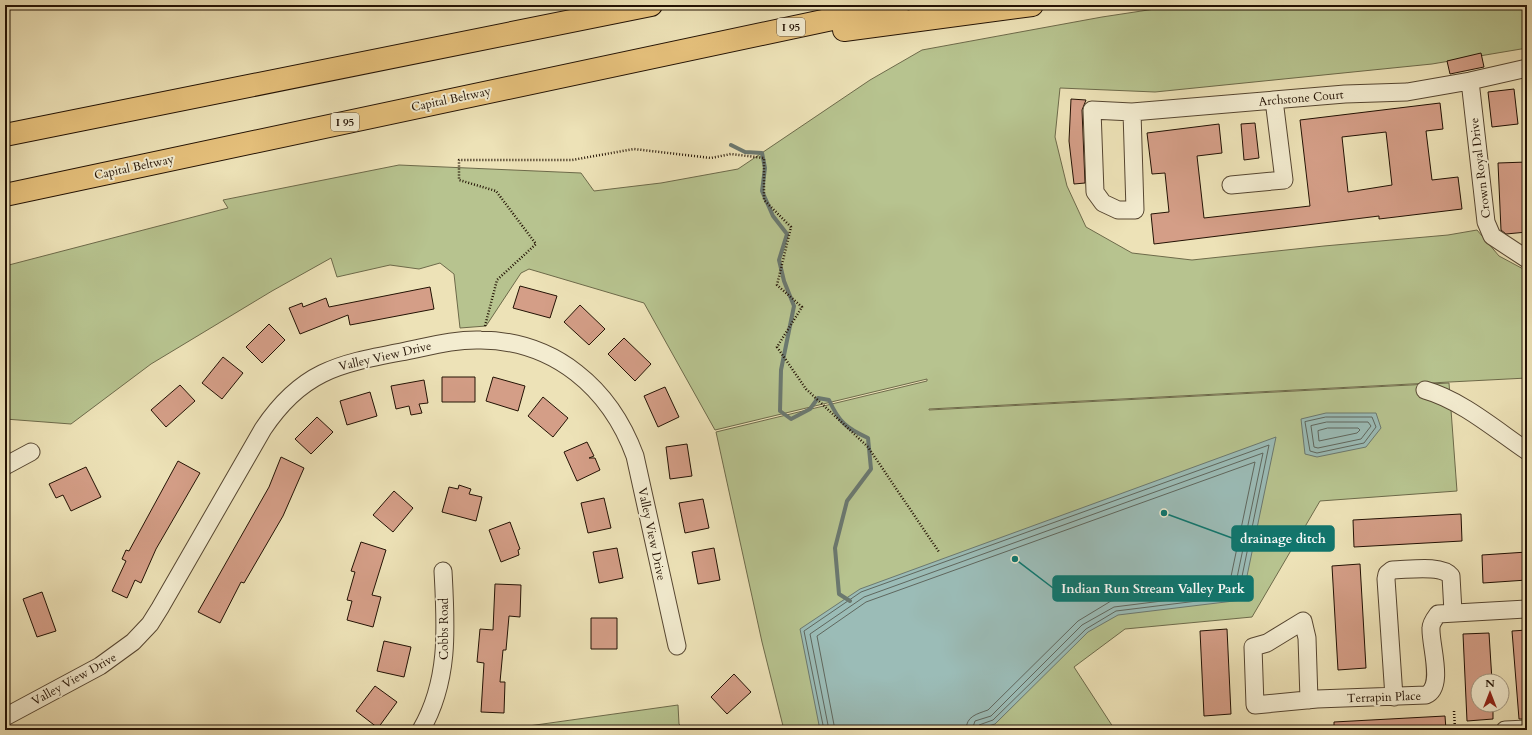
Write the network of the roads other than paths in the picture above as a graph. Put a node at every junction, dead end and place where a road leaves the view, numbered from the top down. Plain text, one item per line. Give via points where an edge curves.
1 (599, 5) edge
2 (651, 5) edge
3 (898, 5) edge
4 (1032, 5) edge
5 (483, 40) junction
6 (684, 50) junction
7 (1527, 68) edge
8 (1470, 81) junction
9 (1274, 100) junction
10 (1132, 112) junction
11 (5, 135) edge
12 (1231, 185) dead end
13 (5, 195) edge
14 (1527, 259) edge
15 (1425, 390) dead end
16 (1527, 450) edge
17 (31, 452) dead end
18 (5, 466) edge
19 (443, 571) dead end
20 (1527, 609) edge
21 (1452, 612) junction
22 (677, 646) dead end
23 (1394, 696) junction
24 (1309, 700) junction
25 (5, 717) edge
26 (1527, 729) edge
27 (421, 730) edge
28 (1505, 730) edge

1 - 5 highway
2 - 5 highway
3 - 6 highway, Capital Beltway / I 95
4 - 6 highway
5 - 11 highway
6 - 13 highway, Capital Beltway / I 95
7 - 8 street, Archstone Court
8 - 9 street, Archstone Court via 1407,92
8 - 14 street, Crown Royal Drive via 1486,222 1492,236
9 - 10 street, Archstone Court
9 - 12 street via 1284,180
10 - 10 street, Archstone Court via 1135,210 1118,210 1103,203 1095,192 1092,110
15 - 16 street via 1440,394
17 - 18 street
19 - 27 street, Cobbs Road via 446,624 444,661 438,691
20 - 21 street, Terrapin Place
21 - 23 street, Terrapin Place via 1438,614 1431,626 1436,681 1433,690 1426,696
21 - 23 street via 1452,576 1448,572 1442,569 1392,570 1387,574
22 - 25 street, Valley View Drive via 635,456 617,416 591,385 560,361 521,345 482,340 447,343 350,362 320,374 298,389 263,429 160,608 134,642 100,666
23 - 24 street, Terrapin Place
24 - 24 street, Terrapin Place via 1255,705 1253,647 1267,643 1303,621 1307,638
26 - 28 street

